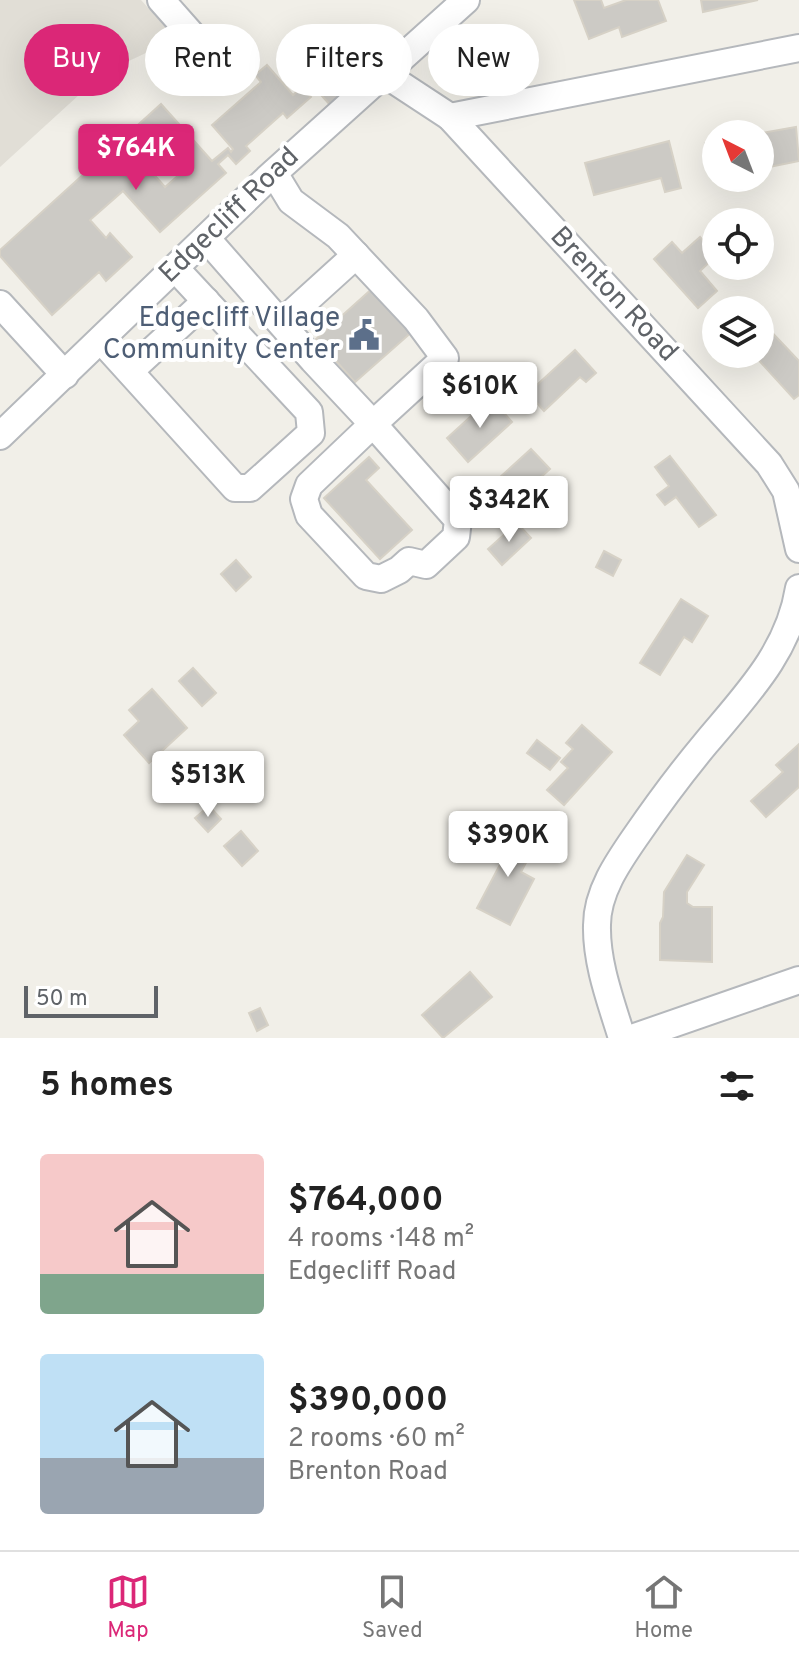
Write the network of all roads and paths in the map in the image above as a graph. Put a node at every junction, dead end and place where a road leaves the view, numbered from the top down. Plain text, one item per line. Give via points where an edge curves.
1 (161, 0) edge
2 (466, 0) edge
3 (182, 24) edge
4 (412, 47) edge
5 (799, 48) edge
6 (412, 92) edge
7 (358, 96) edge
8 (450, 117) junction
9 (274, 173) junction
10 (206, 238) junction
11 (356, 255) junction
12 (175, 268) junction
13 (206, 301) junction
14 (0, 304) edge
15 (281, 323) junction
16 (101, 340) junction
17 (130, 371) junction
18 (65, 375) junction
19 (373, 424) junction
20 (0, 436) edge
21 (799, 549) edge
22 (799, 588) edge
23 (799, 980) edge
24 (622, 1038) edge
25 (632, 1038) edge

1 - 3 street
2 - 4 street, Edgecliff Road
5 - 8 street
6 - 8 street, Brenton Road
7 - 9 street, Edgecliff Road
8 - 21 street, Brenton Road via 769,464 786,491
9 - 10 street, Edgecliff Road
9 - 11 street via 291,201
10 - 12 street, Edgecliff Road
10 - 15 street
11 - 15 street
11 - 19 street via 445,358
12 - 13 street
12 - 16 street, Edgecliff Road
13 - 17 street
13 - 17 street via 309,412 311,433 250,488 235,488
14 - 18 street
15 - 19 street
16 - 17 street
16 - 18 street, Edgecliff Road
18 - 20 street, Edgecliff Road
19 - 19 street via 309,485 304,499 309,515 366,576 381,579 409,561 426,565 456,537 458,520
22 - 24 street via 787,637 764,673 667,791 605,888 597,925 599,951
23 - 25 street

